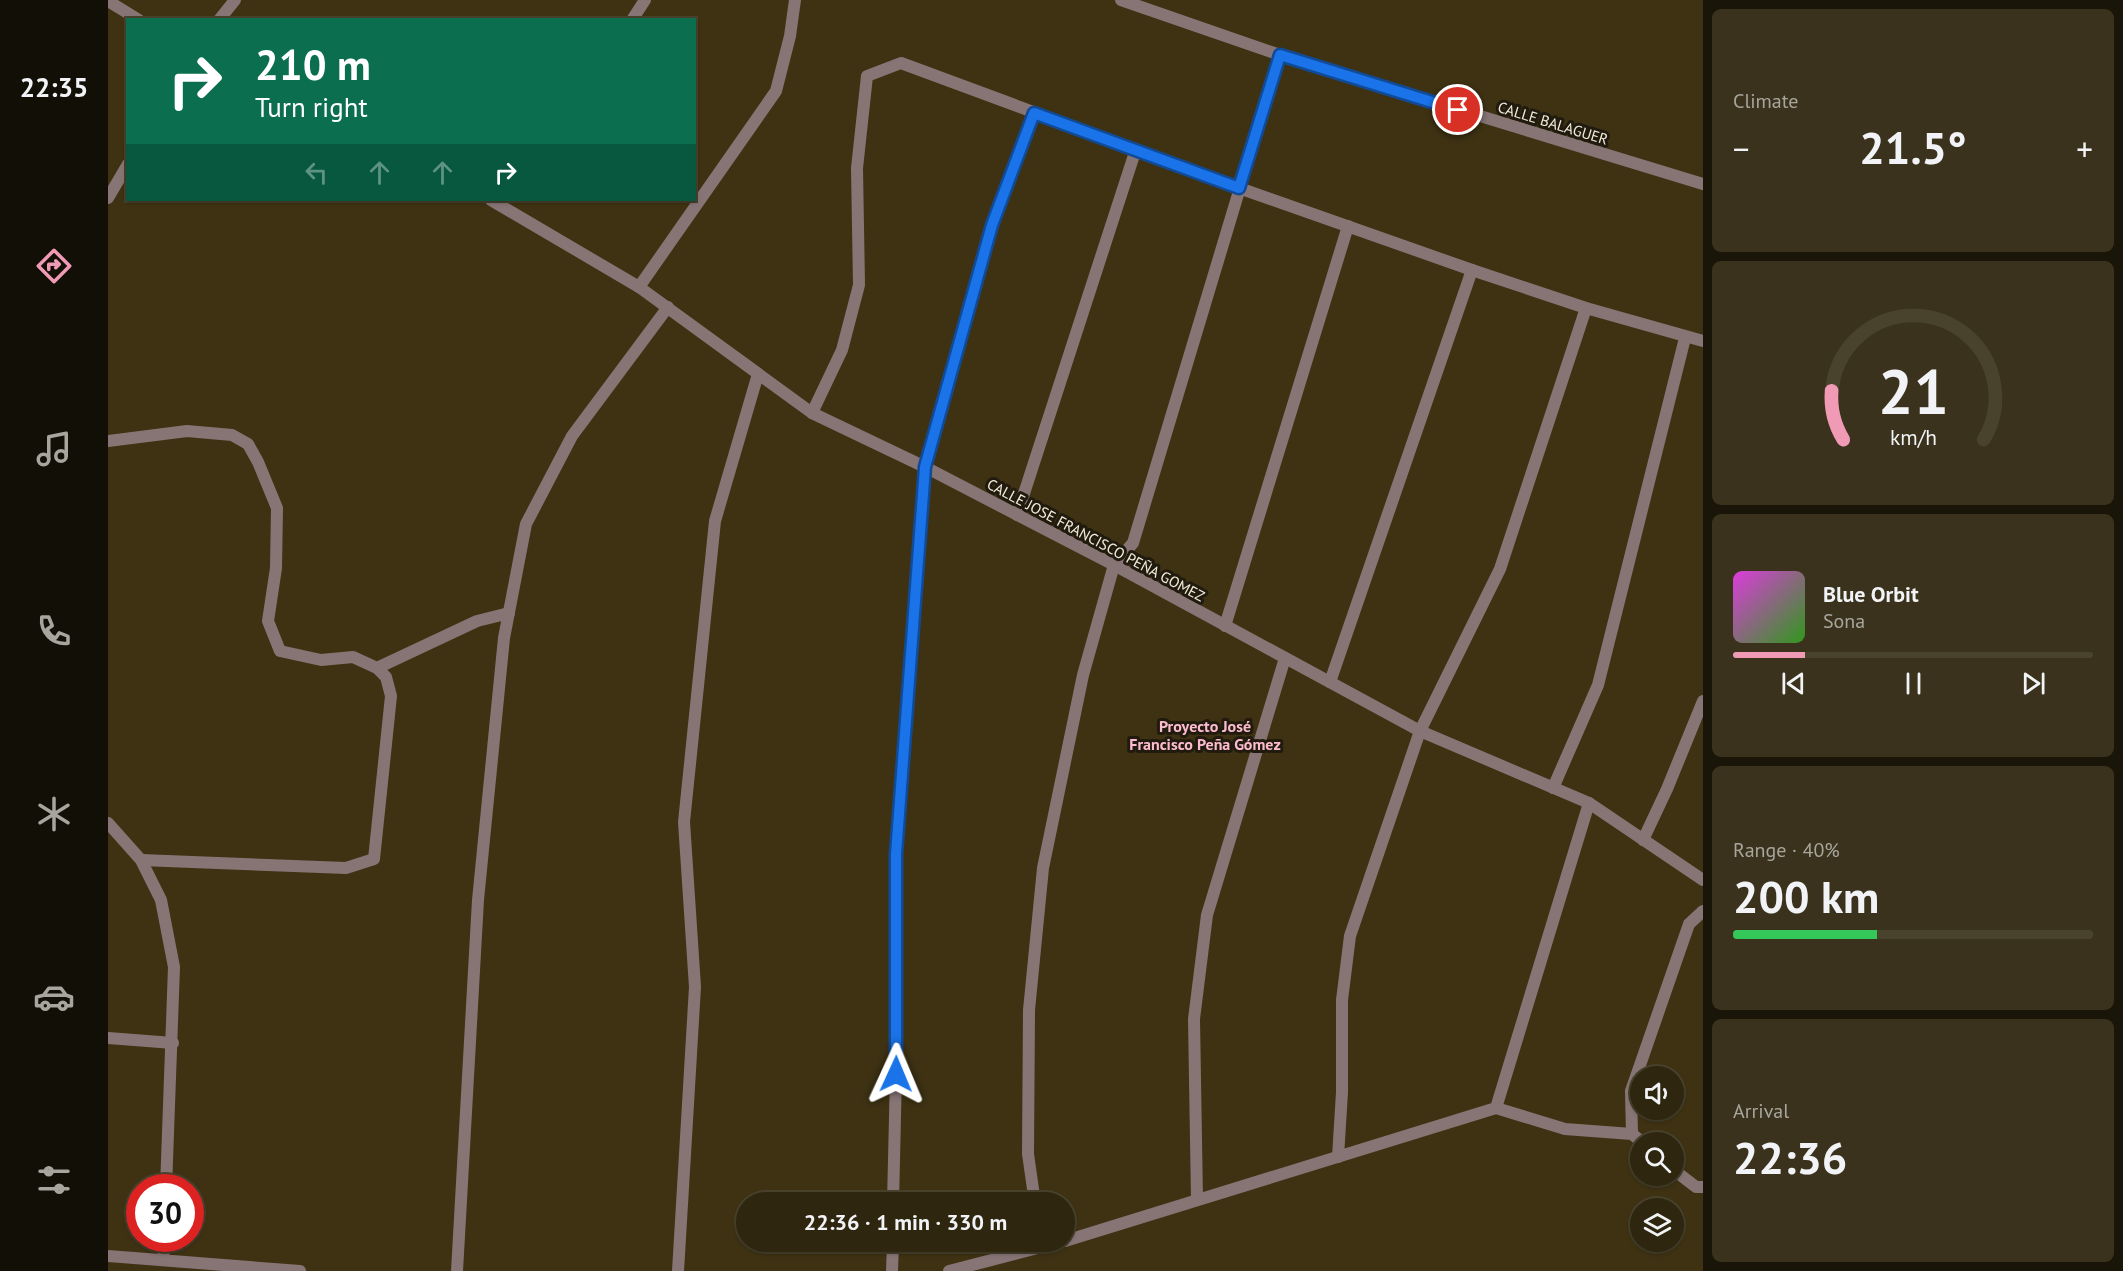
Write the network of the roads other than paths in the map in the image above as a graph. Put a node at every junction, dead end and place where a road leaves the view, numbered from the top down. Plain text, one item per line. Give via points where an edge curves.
1 (235, 0) edge
2 (645, 0) edge
3 (795, 0) edge
4 (1121, 0) edge
5 (108, 2) edge
6 (136, 18) edge
7 (221, 18) edge
8 (633, 18) edge
9 (1280, 55) junction
10 (1034, 113) junction
11 (1136, 149) junction
12 (126, 167) edge
13 (1703, 184) edge
14 (1239, 188) junction
15 (108, 198) edge
16 (509, 203) edge
17 (1348, 226) junction
18 (1472, 270) junction
19 (639, 287) junction
20 (668, 307) junction
21 (1586, 308) junction
22 (1685, 338) junction
23 (1703, 341) edge
24 (758, 374) junction
25 (812, 413) junction
26 (108, 441) edge
27 (925, 467) junction
28 (1017, 515) junction
29 (1114, 565) junction
30 (509, 613) junction
31 (1225, 626) junction
32 (1285, 658) junction
33 (378, 668) junction
34 (1330, 682) junction
35 (1703, 701) edge
36 (1420, 731) junction
37 (1553, 788) junction
38 (1589, 803) junction
39 (108, 823) edge
40 (1643, 840) junction
41 (141, 860) junction
42 (1703, 880) edge
43 (1703, 910) edge
44 (108, 1038) edge
45 (173, 1043) junction
46 (1496, 1107) junction
47 (1632, 1132) edge
48 (1630, 1134) edge
49 (1338, 1157) junction
50 (167, 1174) edge
51 (1684, 1178) edge
52 (1703, 1187) edge
53 (893, 1192) edge
54 (1033, 1192) edge
55 (1197, 1200) junction
56 (1075, 1238) edge
57 (893, 1252) edge
58 (1016, 1252) edge
59 (108, 1256) edge
60 (163, 1266) edge
61 (300, 1271) edge
62 (457, 1271) edge
63 (678, 1271) edge
64 (892, 1271) edge
65 (949, 1271) edge

1 - 7 street
2 - 8 street
3 - 19 street via 776,91
4 - 9 street, CALLE BALAGUER
5 - 6 street
9 - 13 street, CALLE BALAGUER
9 - 14 street
10 - 11 street
10 - 25 street via 901,63 867,76 857,168 859,285 842,350
10 - 27 street via 992,225
11 - 14 street
11 - 28 street
12 - 15 street
14 - 17 street
14 - 29 street via 1133,543
16 - 19 street, CALLE JOSE FRANCISCO PEÑA GOMEZ
17 - 18 street
17 - 31 street
18 - 21 street
18 - 34 street
19 - 20 street, CALLE JOSE FRANCISCO PEÑA GOMEZ
20 - 24 street, CALLE JOSE FRANCISCO PEÑA GOMEZ
20 - 30 street via 572,436 526,524
21 - 22 street
21 - 36 street via 1500,569
22 - 23 street
22 - 37 street via 1598,685
24 - 25 street, CALLE JOSE FRANCISCO PEÑA GOMEZ
24 - 63 street via 715,521 684,822 695,987
25 - 27 street, CALLE JOSE FRANCISCO PEÑA GOMEZ
26 - 33 street via 188,431 232,435 248,444 277,508 276,568 268,621 280,651 321,660 353,657
27 - 28 street, CALLE JOSE FRANCISCO PEÑA GOMEZ
27 - 53 street via 896,854
28 - 29 street, CALLE JOSE FRANCISCO PEÑA GOMEZ
29 - 31 street, CALLE JOSE FRANCISCO PEÑA GOMEZ
29 - 54 street via 1083,675 1043,868 1029,1010 1028,1154
30 - 33 street via 477,621
30 - 62 street via 478,900
31 - 32 street, CALLE JOSE FRANCISCO PEÑA GOMEZ
32 - 34 street, CALLE JOSE FRANCISCO PEÑA GOMEZ
32 - 55 street via 1207,915 1194,1019
33 - 41 street via 386,677 391,696 374,859 346,868
34 - 36 street, CALLE JOSE FRANCISCO PEÑA GOMEZ
35 - 40 street
36 - 37 street, CALLE JOSE FRANCISCO PEÑA GOMEZ
36 - 49 street via 1350,936 1342,1000
37 - 38 street, CALLE JOSE FRANCISCO PEÑA GOMEZ
38 - 40 street, CALLE JOSE FRANCISCO PEÑA GOMEZ
38 - 46 street
39 - 41 street
40 - 42 street, CALLE JOSE FRANCISCO PEÑA GOMEZ
41 - 45 street via 160,900 174,967
43 - 47 street via 1689,924 1631,1091
44 - 45 street
45 - 50 street
46 - 48 street via 1565,1129
46 - 49 street
49 - 55 street
51 - 52 street via 1696,1187
55 - 56 street
57 - 64 street
58 - 65 street
59 - 60 street
60 - 61 street

